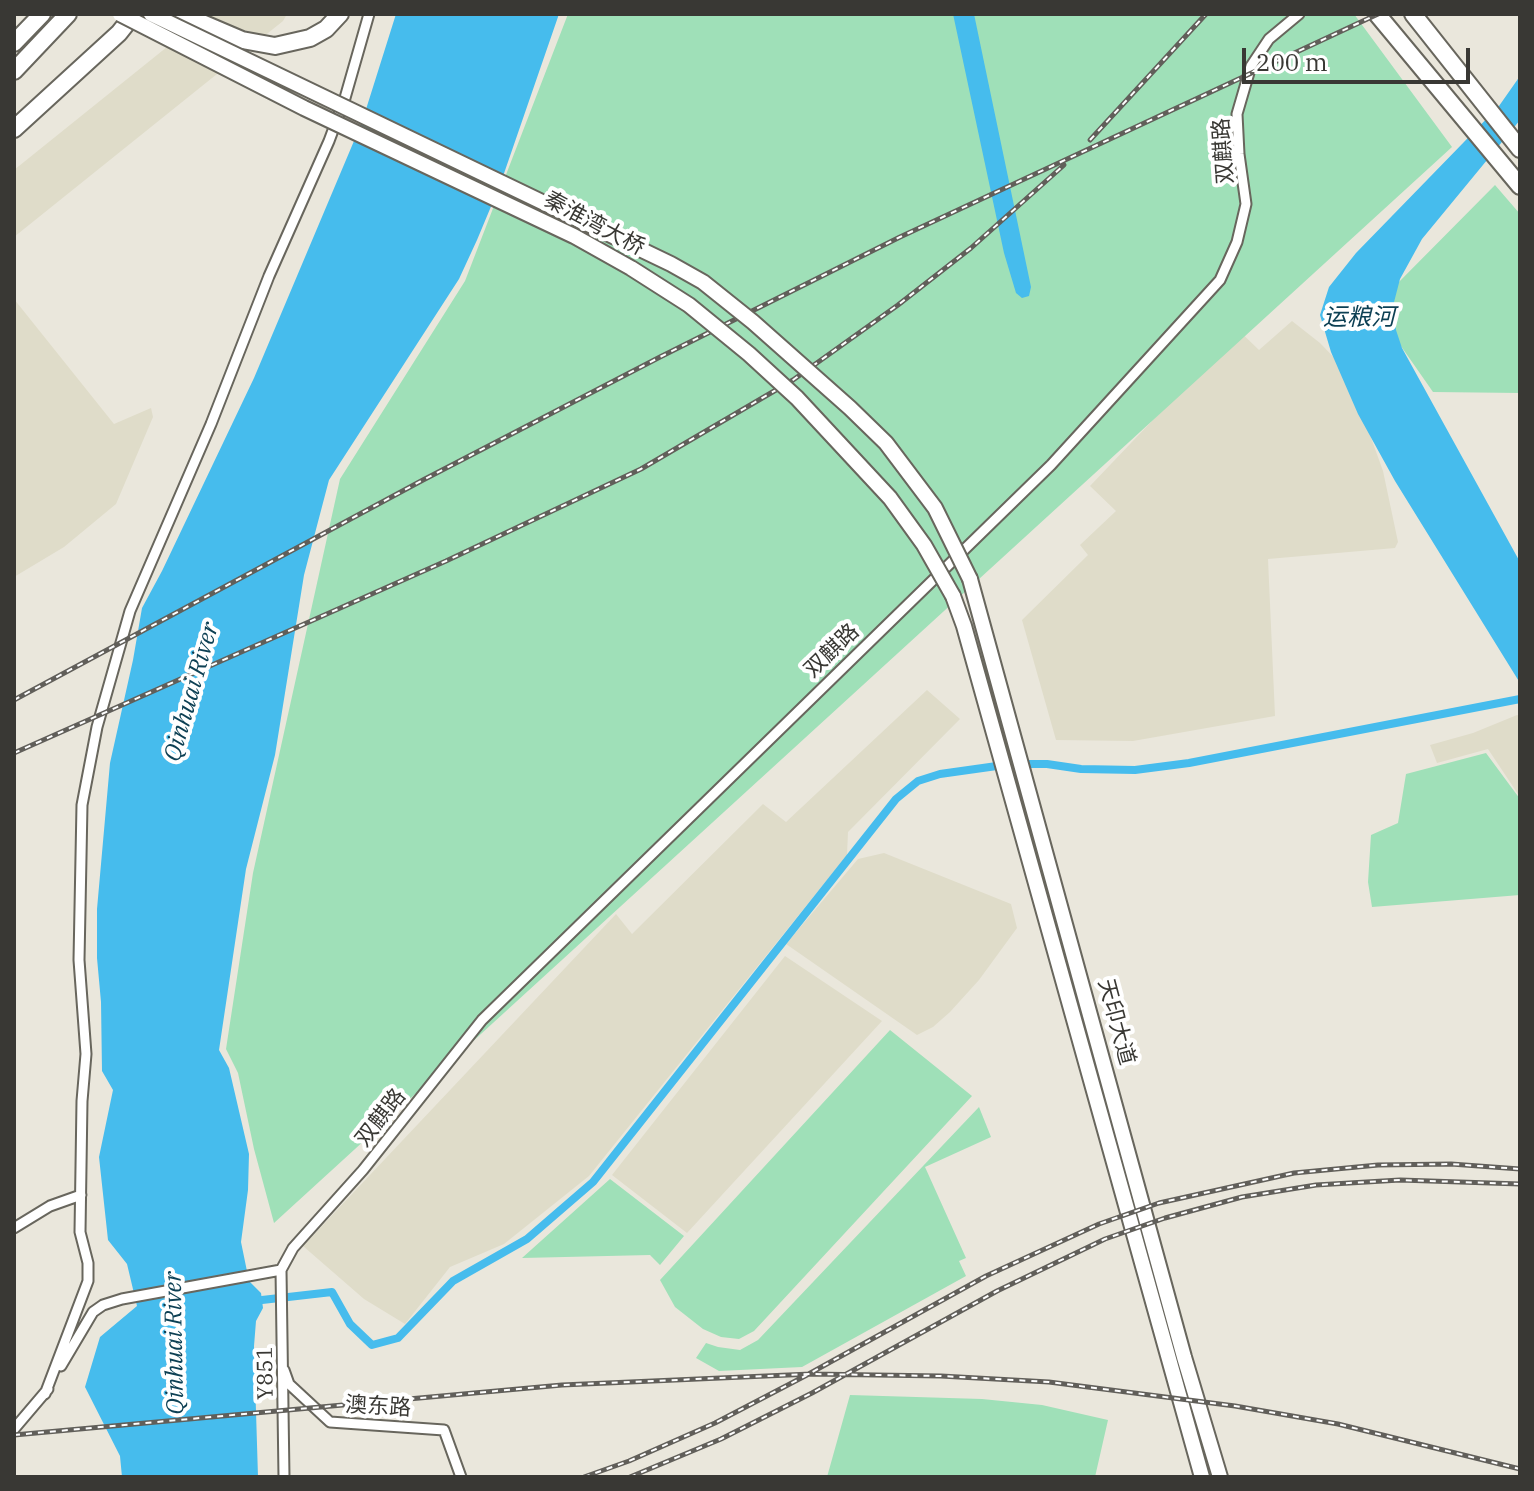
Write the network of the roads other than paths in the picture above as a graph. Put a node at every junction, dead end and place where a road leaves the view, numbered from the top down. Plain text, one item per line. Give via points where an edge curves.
1 (42, 14) edge
2 (68, 14) edge
3 (120, 14) edge
4 (134, 14) edge
5 (151, 14) edge
6 (181, 14) edge
7 (340, 14) edge
8 (369, 14) edge
9 (1299, 14) edge
10 (1377, 14) edge
11 (1413, 14) edge
12 (14, 43) edge
13 (14, 71) edge
14 (14, 129) edge
15 (1520, 149) edge
16 (1518, 184) edge
17 (970, 579) joint
18 (953, 596) joint
19 (81, 1195) junction
20 (14, 1228) edge
21 (281, 1270) junction
22 (284, 1370) junction
23 (45, 1394) junction
24 (14, 1429) edge
25 (284, 1477) edge
26 (461, 1477) edge
27 (1202, 1477) edge
28 (1220, 1477) edge

1 - 12 highway
2 - 13 highway
3 - 18 main road, 秦淮湾大桥, bridge via 574,236 689,305 797,398 890,498
4 - 14 highway, bridge
5 - 17 main road, 秦淮湾大桥, bridge via 703,282 886,443 935,508
6 - 7 highway via 242,40 275,46 310,38
8 - 19 street via 329,141 130,611 97,727 82,805 79,960 86,1054
9 - 21 street, 双麒路 via 1269,39 1251,66 1237,114 1246,204 1220,280 1051,465 482,1020 363,1170 293,1248
10 - 16 highway
11 - 15 highway
17 - 28 main road, 天印大道
18 - 27 main road, 天印大道
19 - 20 street
19 - 23 street via 88,1281
21 - 22 street, Y851
21 - 23 street via 103,1305 93,1312
22 - 25 street, Y851
22 - 26 street, 澳东路 via 289,1384 330,1422 444,1430
23 - 24 street

